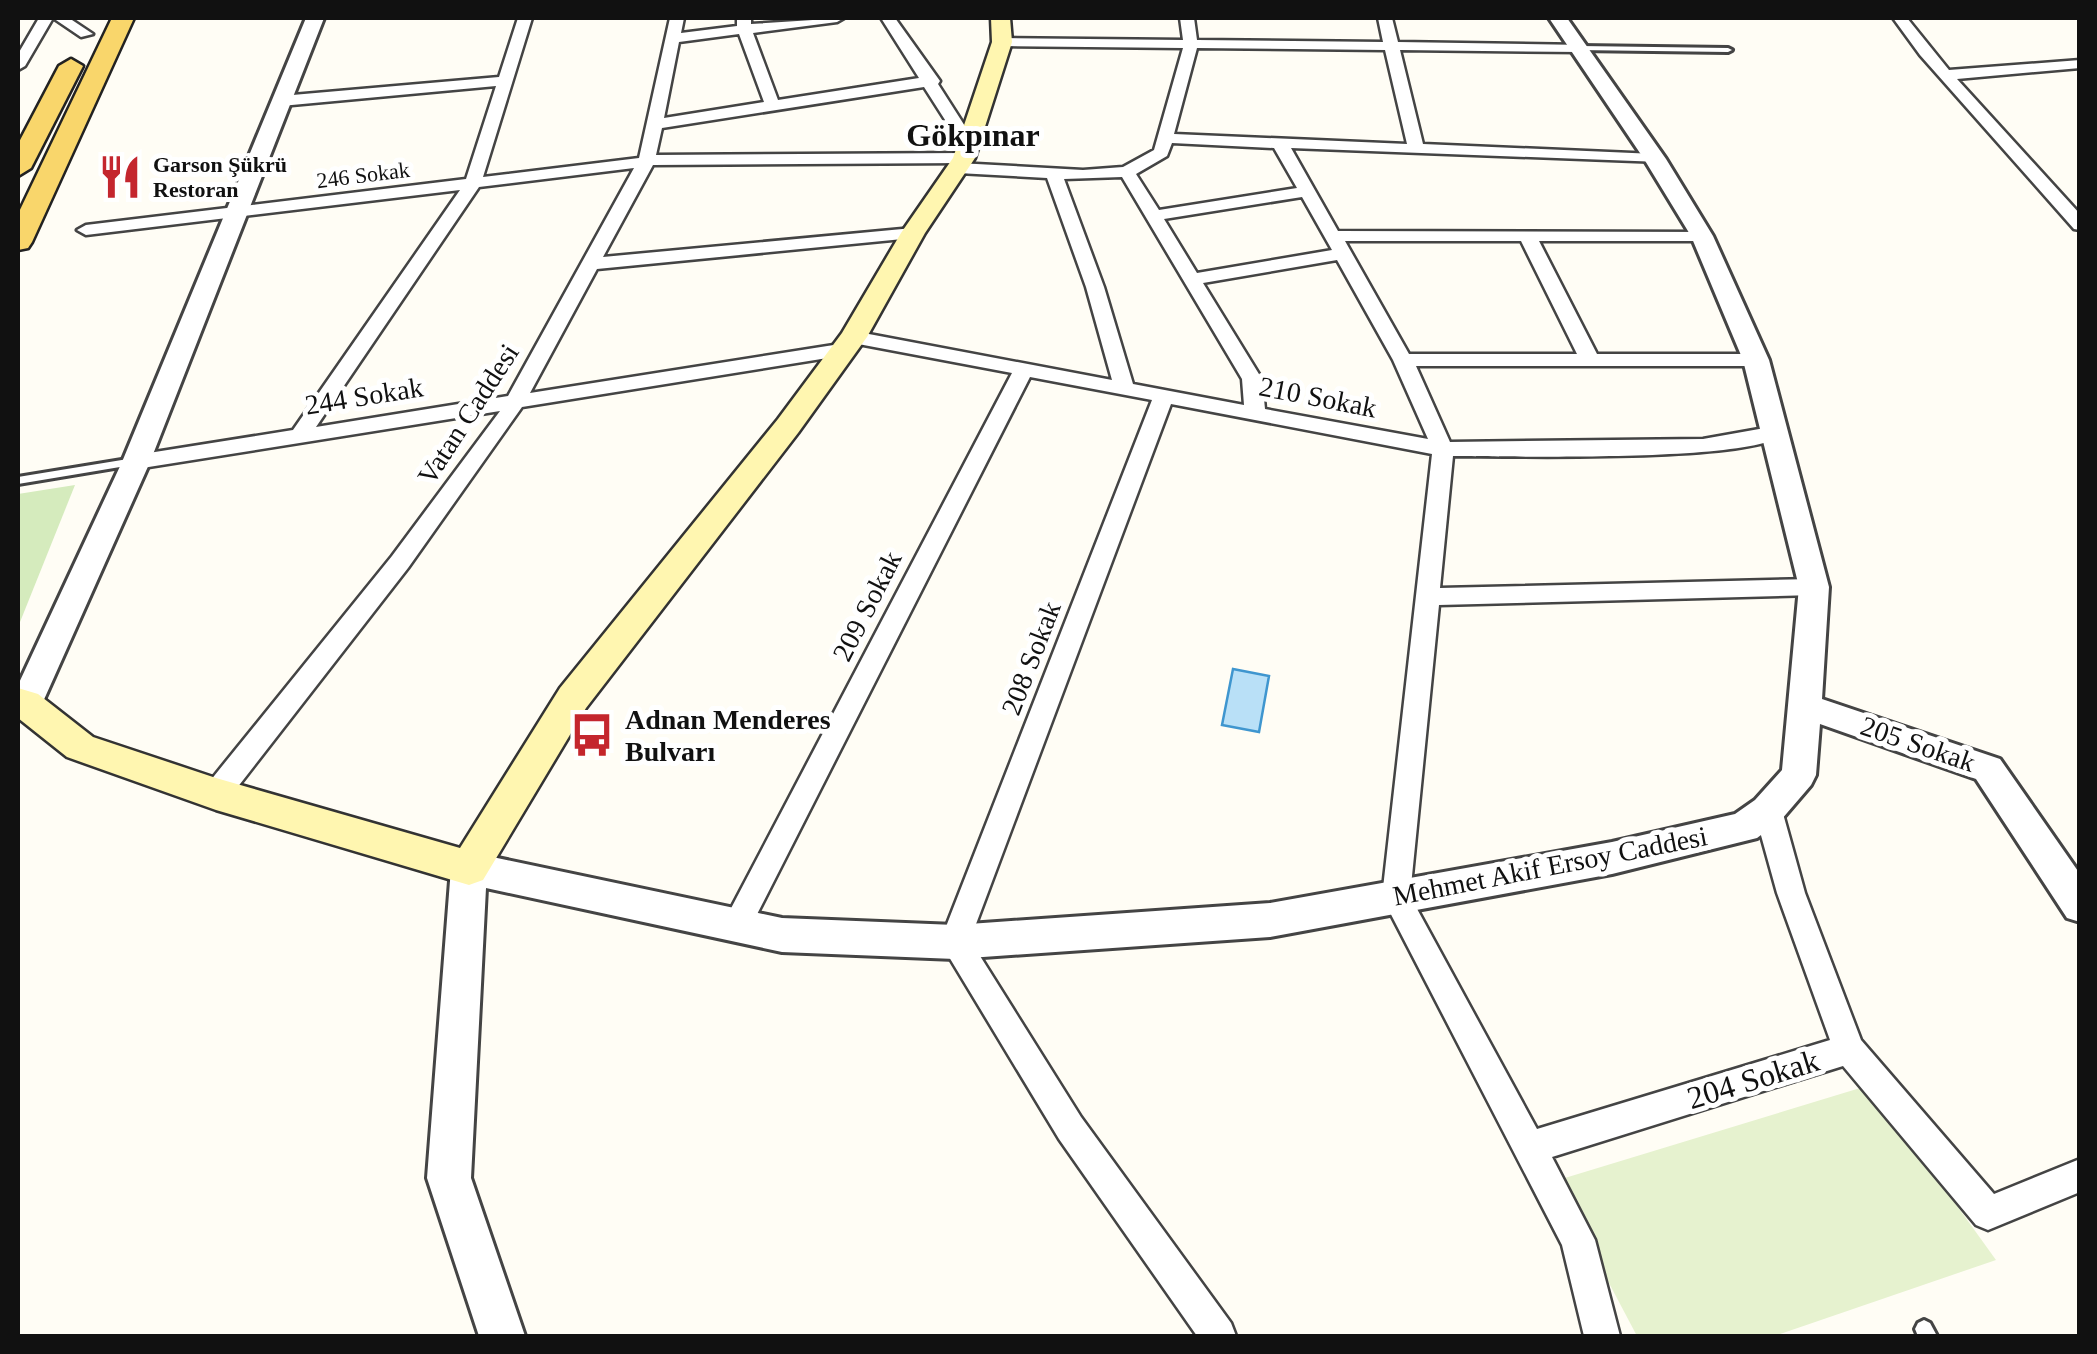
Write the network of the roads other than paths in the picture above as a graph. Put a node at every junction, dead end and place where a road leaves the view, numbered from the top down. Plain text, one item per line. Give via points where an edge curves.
1 (46, 18) edge
2 (60, 18) edge
3 (123, 18) edge
4 (315, 18) edge
5 (525, 18) edge
6 (837, 18) edge
7 (888, 18) edge
8 (1188, 18) edge
9 (1386, 18) edge
10 (1558, 18) edge
11 (1900, 18) edge
12 (744, 23) edge
13 (90, 26) edge
14 (676, 28) edge
15 (1002, 30) edge
16 (1194, 44) junction
17 (1392, 46) junction
18 (1580, 48) junction
19 (1728, 50) dead end
20 (2080, 64) edge
21 (18, 66) edge
22 (1946, 75) junction
23 (504, 82) junction
24 (932, 82) junction
25 (282, 100) junction
26 (773, 107) junction
27 (655, 124) junction
28 (1164, 138) junction
29 (1280, 144) junction
30 (1416, 150) junction
31 (963, 157) junction
32 (1655, 159) junction
33 (646, 161) junction
34 (18, 168) edge
35 (1053, 172) junction
36 (1127, 172) junction
37 (472, 185) junction
38 (1307, 191) junction
39 (236, 212) junction
40 (1154, 216) junction
41 (2080, 225) edge
42 (86, 230) dead end
43 (913, 233) junction
44 (1333, 236) junction
45 (1527, 236) junction
46 (1702, 236) junction
47 (18, 242) edge
48 (1343, 254) junction
49 (588, 264) junction
50 (1192, 280) junction
51 (847, 344) junction
52 (1403, 360) junction
53 (1590, 360) junction
54 (1756, 360) junction
55 (1024, 369) junction
56 (1124, 388) junction
57 (1164, 395) junction
58 (516, 399) junction
59 (1255, 412) junction
60 (1776, 433) junction
61 (300, 435) junction
62 (1443, 449) junction
63 (136, 462) junction
64 (18, 481) edge
65 (1814, 587) junction
66 (1427, 597) junction
67 (21, 704) edge
68 (1805, 706) junction
69 (216, 794) junction
70 (1768, 810) junction
71 (469, 868) junction
72 (1396, 897) junction
73 (2080, 906) edge
74 (737, 925) junction
75 (955, 942) junction
76 (1850, 1049) junction
77 (1529, 1148) junction
78 (2080, 1175) edge
79 (502, 1336) edge
80 (1218, 1336) edge
81 (1602, 1336) edge

1 - 21 street
2 - 13 street
3 - 47 main road
4 - 25 street
5 - 23 street
6 - 12 street
7 - 24 street
8 - 16 street
9 - 17 street
10 - 18 street, Mehmet Akif Ersoy Caddesi
11 - 22 street
12 - 14 street
12 - 26 street
13 - 34 main road
14 - 27 street, Vatan Caddesi
15 - 16 street
15 - 31 main road
16 - 17 street
16 - 28 street
17 - 18 street
17 - 30 street
18 - 19 lane
18 - 32 street, Mehmet Akif Ersoy Caddesi
20 - 22 street
22 - 41 street
23 - 25 street
23 - 37 street
24 - 26 street
24 - 31 street
25 - 39 street
26 - 27 street
27 - 33 street, Vatan Caddesi
28 - 29 street
28 - 36 street via 1161,153
29 - 30 street
29 - 38 street
30 - 32 street
31 - 33 street, 246 Sokak
31 - 35 street, 246 Sokak
31 - 43 main road
32 - 46 street, Mehmet Akif Ersoy Caddesi
33 - 37 street, 246 Sokak
33 - 49 street, Vatan Caddesi
35 - 36 street, 246 Sokak
35 - 56 street
36 - 40 street
37 - 39 street, 246 Sokak
37 - 61 street
38 - 40 street
38 - 44 street
39 - 42 street, 246 Sokak
39 - 63 street
40 - 50 street
43 - 49 street
43 - 51 main road
44 - 45 street
44 - 48 street
45 - 46 street
45 - 53 street
46 - 54 street, Mehmet Akif Ersoy Caddesi
48 - 50 street
48 - 52 street
49 - 58 street, Vatan Caddesi
50 - 59 street via 1252,379
51 - 55 street, 210 Sokak
51 - 58 street, 244 Sokak
51 - 71 main road via 573,698
52 - 53 street
52 - 62 street
53 - 54 street
54 - 60 street, Mehmet Akif Ersoy Caddesi
55 - 56 street, 210 Sokak
55 - 74 street, 209 Sokak
56 - 57 street, 210 Sokak
57 - 59 street, 210 Sokak
57 - 75 street, 208 Sokak
58 - 61 street, 244 Sokak
58 - 69 street, Vatan Caddesi via 400,562
59 - 62 street, 210 Sokak
60 - 62 street, 210 Sokak via 1686,446
60 - 65 street, Mehmet Akif Ersoy Caddesi
61 - 63 street, 244 Sokak
62 - 66 street
63 - 64 lane
63 - 67 street
65 - 66 street
65 - 68 street, Mehmet Akif Ersoy Caddesi
66 - 72 street
67 - 69 main road via 80,747
68 - 70 street, Mehmet Akif Ersoy Caddesi via 1799,775
68 - 73 street, 205 Sokak via 1988,769
69 - 71 main road
70 - 72 street, Mehmet Akif Ersoy Caddesi via 1744,827 1612,858
70 - 76 street, 204 Sokak
71 - 74 street, Mehmet Akif Ersoy Caddesi
71 - 79 street via 449,1178
72 - 75 street, Mehmet Akif Ersoy Caddesi via 1270,920
72 - 77 street
74 - 75 street, Mehmet Akif Ersoy Caddesi via 782,935
75 - 80 street via 1070,1128
76 - 77 street, 204 Sokak
76 - 78 street via 1988,1213
77 - 81 street via 1578,1240

